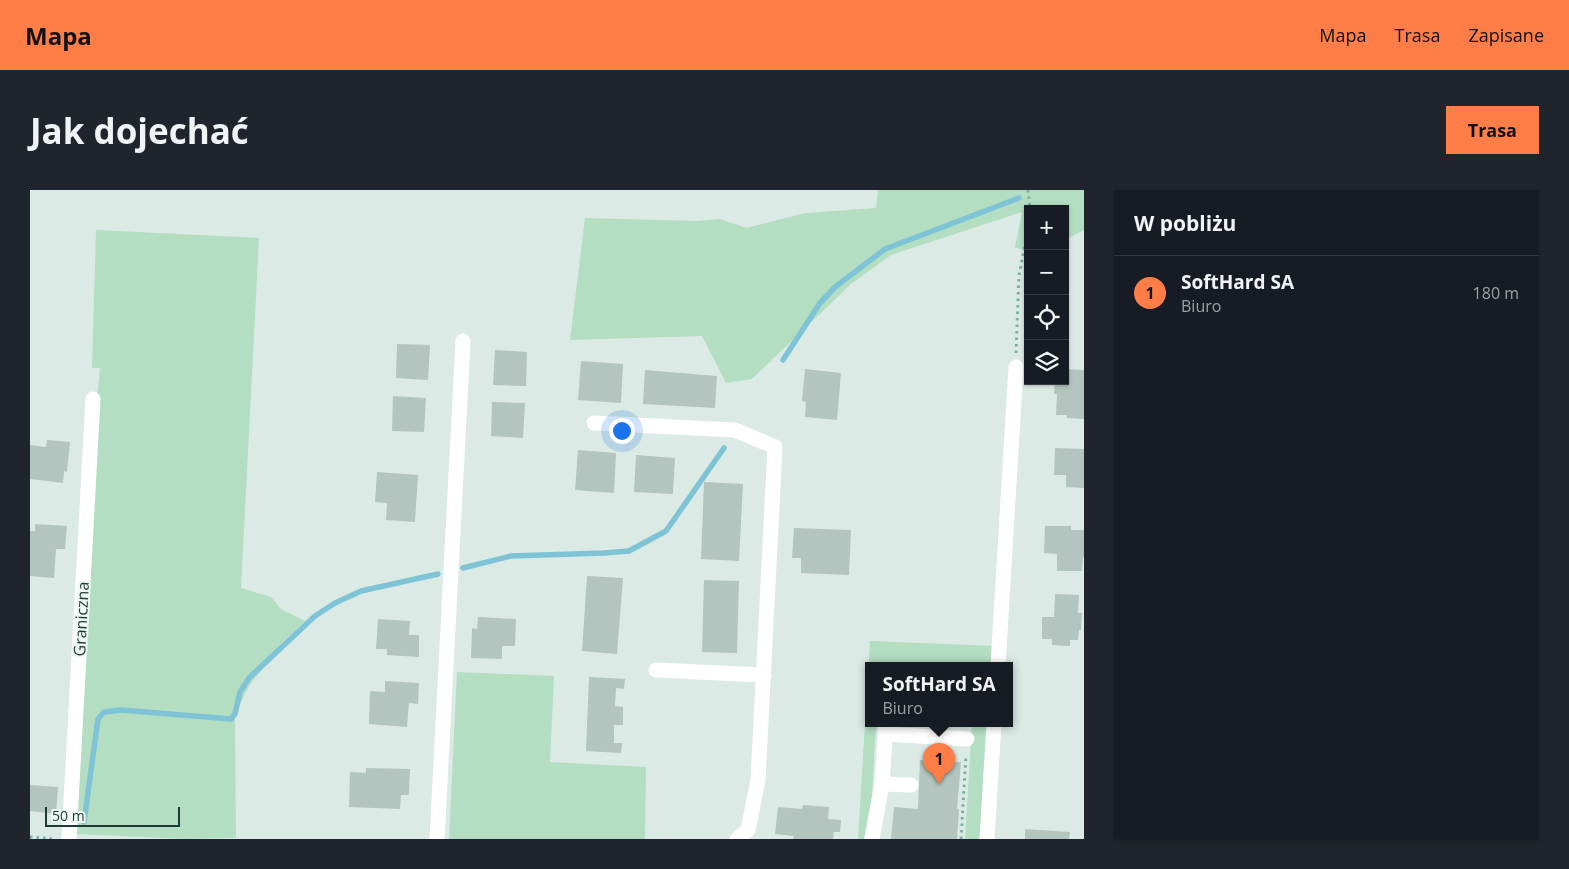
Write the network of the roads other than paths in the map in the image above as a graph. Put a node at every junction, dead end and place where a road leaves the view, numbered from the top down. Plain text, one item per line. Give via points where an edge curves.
1 (463, 341) dead end
2 (1016, 367) road end
3 (93, 399) dead end
4 (594, 423) dead end
5 (998, 662) edge
6 (656, 670) dead end
7 (764, 675) junction
8 (994, 727) edge
9 (886, 729) edge
10 (967, 739) road end
11 (882, 784) junction
12 (911, 785) dead end
13 (69, 839) edge
14 (437, 839) edge
15 (737, 839) edge
16 (872, 839) edge
17 (987, 839) edge

1 - 14 street
2 - 5 street
3 - 13 street, Graniczna
4 - 7 street via 735,430 775,448
6 - 7 street
7 - 15 street via 758,780 748,830
8 - 17 street
9 - 10 street
9 - 11 street
11 - 12 street
11 - 16 street

